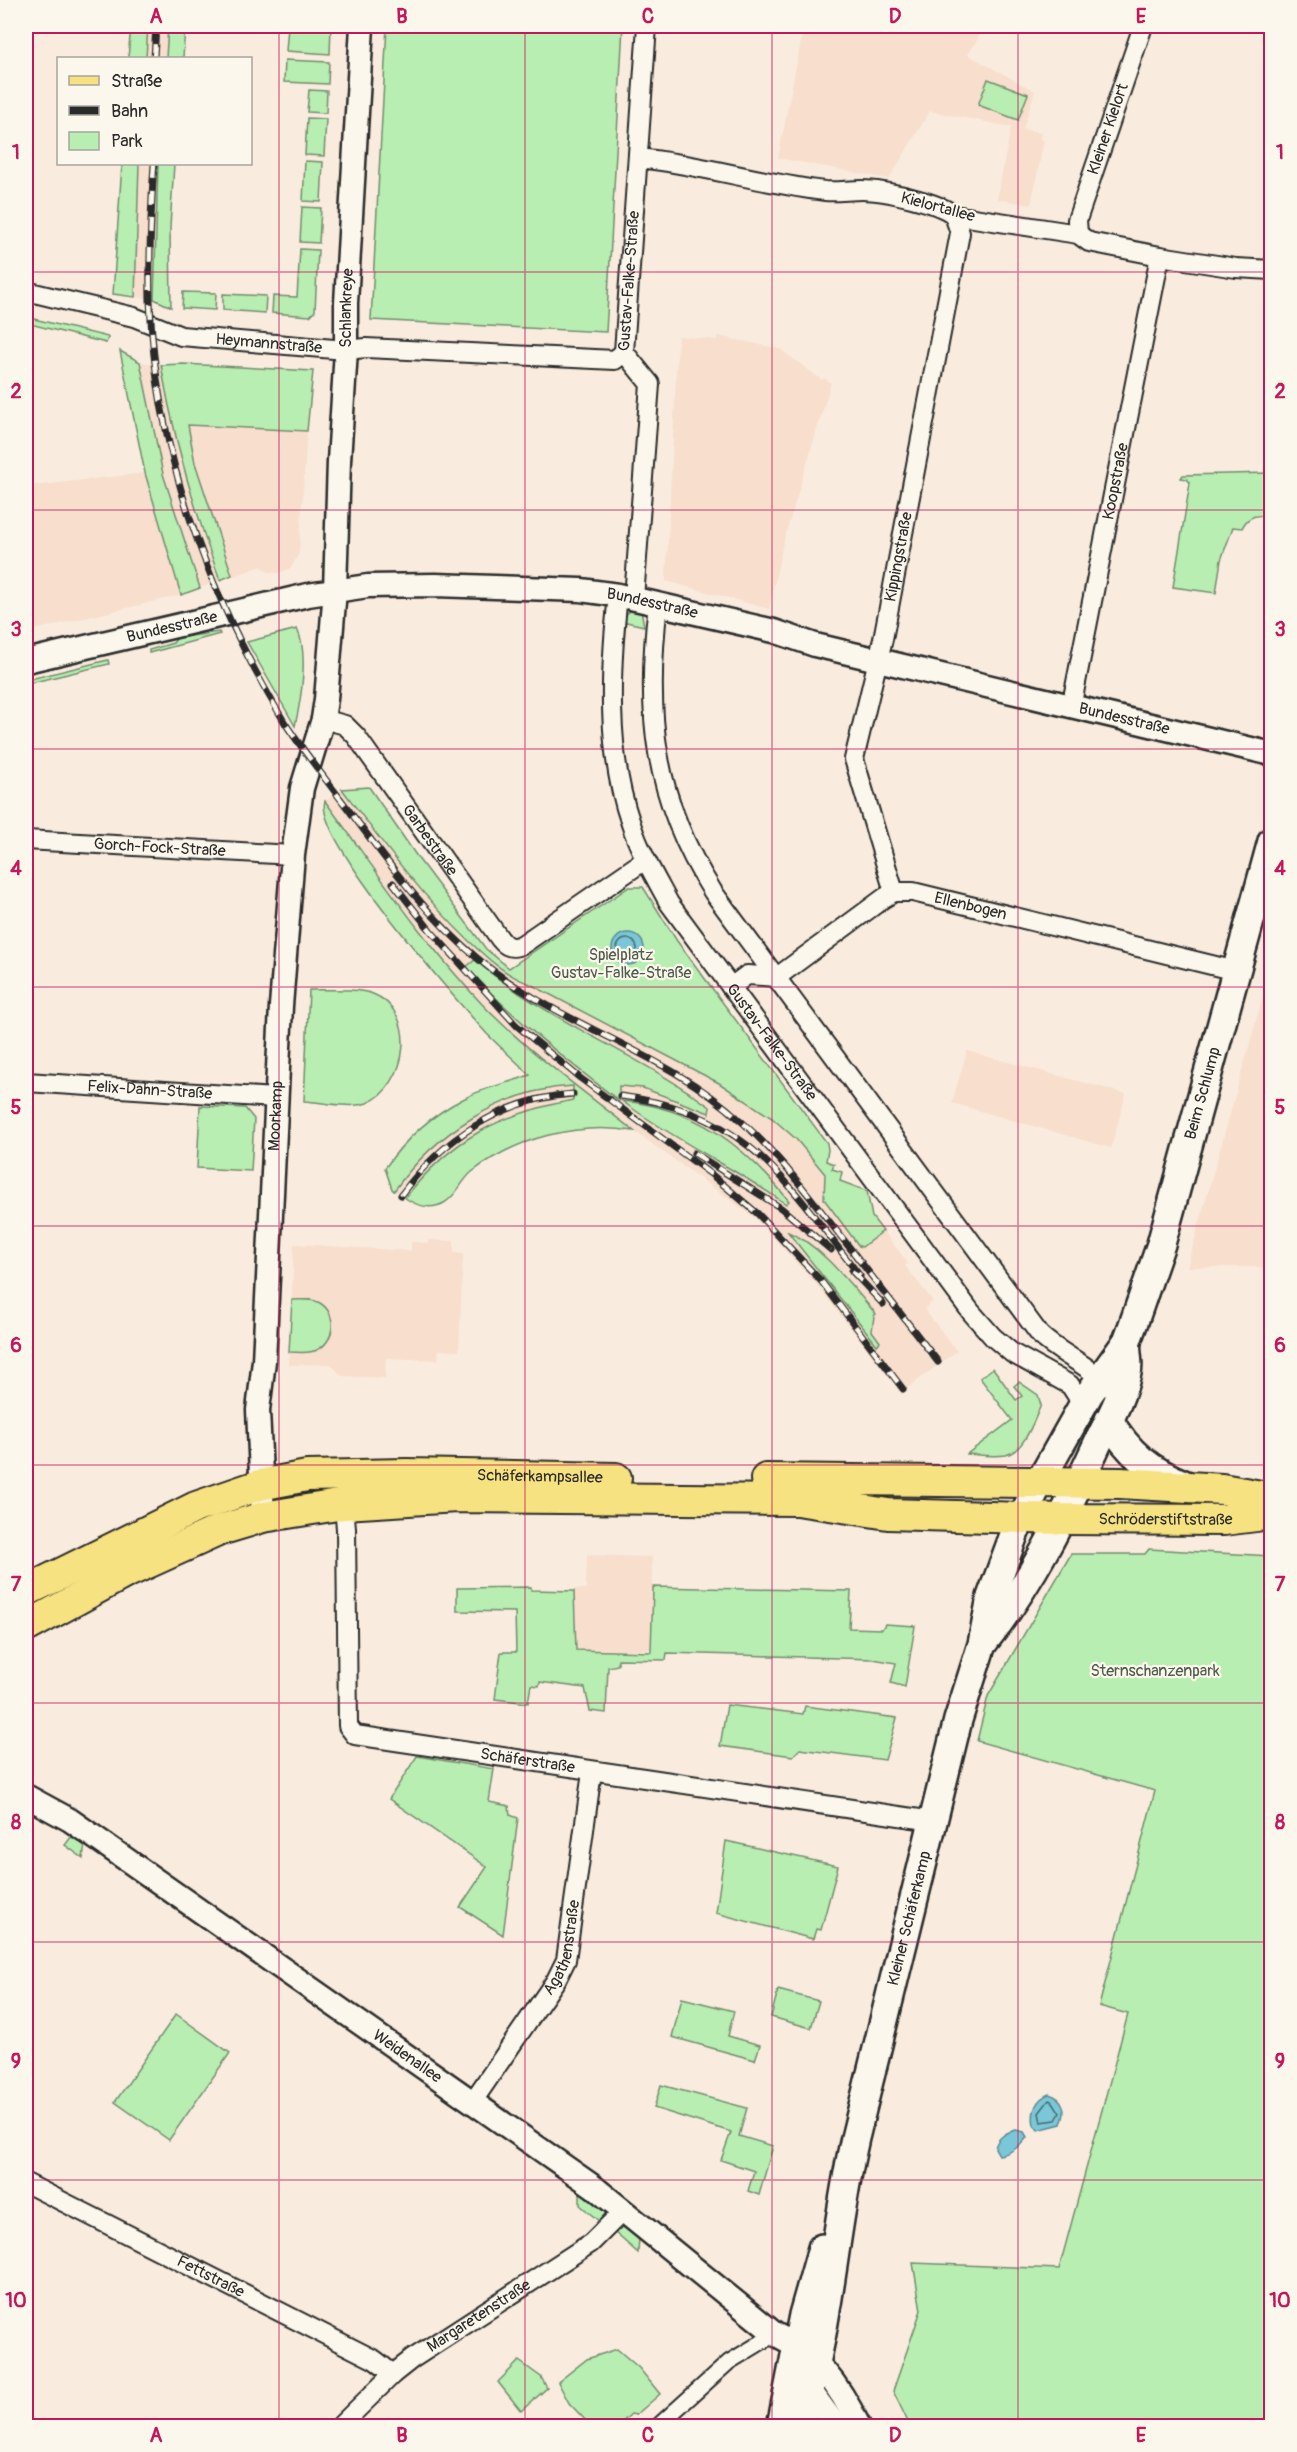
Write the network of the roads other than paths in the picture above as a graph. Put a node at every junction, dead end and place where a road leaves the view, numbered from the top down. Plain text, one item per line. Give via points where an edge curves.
1 (362, 26) edge
2 (646, 26) edge
3 (1143, 26) edge
4 (638, 158) junction
5 (954, 215) junction
6 (1078, 234) junction
7 (1160, 256) junction
8 (1272, 270) edge
9 (26, 291) edge
10 (346, 350) junction
11 (624, 352) junction
12 (335, 590) junction
13 (626, 596) junction
14 (658, 604) junction
15 (878, 660) junction
16 (26, 661) edge
17 (1071, 708) junction
18 (323, 719) junction
19 (1272, 754) edge
20 (26, 840) edge
21 (1272, 841) edge
22 (293, 855) junction
23 (645, 860) junction
24 (894, 892) junction
25 (1236, 971) junction
26 (777, 977) junction
27 (731, 987) junction
28 (26, 1082) edge
29 (276, 1098) junction
30 (1127, 1341) junction
31 (1099, 1378) junction
32 (1112, 1413) junction
33 (1077, 1414) junction
34 (1079, 1482) junction
35 (1039, 1483) junction
36 (260, 1485) junction
37 (1190, 1487) junction
38 (1272, 1498) edge
39 (1272, 1514) edge
40 (263, 1516) junction
41 (345, 1516) junction
42 (1022, 1518) junction
43 (1060, 1519) junction
44 (26, 1591) edge
45 (26, 1627) edge
46 (982, 1644) junction
47 (592, 1772) junction
48 (26, 1796) edge
49 (933, 1821) junction
50 (473, 2101) junction
51 (26, 2183) edge
52 (842, 2193) junction
53 (624, 2210) junction
54 (823, 2330) junction
55 (796, 2352) junction
56 (393, 2374) junction
57 (809, 2390) junction
58 (846, 2401) junction
59 (340, 2427) edge
60 (658, 2427) edge
61 (781, 2427) edge
62 (799, 2427) edge
63 (836, 2427) edge
64 (860, 2427) edge

1 - 10 street, Schlankreye
2 - 4 street, Gustav-Falke-Straße
3 - 6 street, Kleiner Kielort via 1077,220
4 - 5 street, Kielortallee via 826,191 876,192 941,206
4 - 11 street, Gustav-Falke-Straße
5 - 6 street, Kielortallee
5 - 15 street, Kippingstraße via 960,233
6 - 7 street, Kielortallee via 1089,242
7 - 8 street, Kielortallee
7 - 17 street, Koopstraße
9 - 10 street, Heymannstraße via 134,317 181,336
10 - 11 street, Heymannstraße via 615,360
10 - 12 street, Schlankreye
11 - 13 street, Gustav-Falke-Straße via 651,384
12 - 13 street, Bundesstraße via 393,585 500,586
12 - 16 street, Bundesstraße
12 - 18 street
13 - 14 street, Bundesstraße
13 - 23 street, Gustav-Falke-Straße via 613,684 615,752 630,824
14 - 15 street, Bundesstraße
14 - 26 street via 652,648 653,712 665,791 696,865
15 - 17 street, Bundesstraße
15 - 24 street, Kippingstraße via 854,759
17 - 19 street, Bundesstraße
18 - 22 street, Moorkamp via 302,788
18 - 23 street, Garbestraße via 341,723 352,731 509,947 517,948
20 - 22 street, Gorch-Fock-Straße
21 - 25 main road, Beim Schlump
22 - 29 street, Moorkamp
23 - 27 street, Gustav-Falke-Straße via 669,903
24 - 25 street, Ellenbogen via 913,892
24 - 26 street
25 - 30 main road, Beim Schlump via 1158,1255
26 - 27 street via 747,975
26 - 31 street via 1040,1335
27 - 33 street, Gustav-Falke-Straße via 971,1312 1012,1353 1070,1385 1079,1399
28 - 29 street, Felix-Dahn-Straße
29 - 36 street, Moorkamp via 264,1361 258,1410
30 - 31 main road, Beim Schlump
30 - 32 main road, Beim Schlump via 1128,1372
31 - 32 street via 1109,1389
31 - 33 main road, Beim Schlump
32 - 34 main road, Beim Schlump
32 - 37 main road via 1121,1441 1138,1459 1161,1475
33 - 35 main road, Beim Schlump
34 - 35 main road, Schäferkampsallee
34 - 37 main road, Schröderstiftstraße
34 - 43 main road, Beim Schlump
35 - 36 main road, Schäferkampsallee via 406,1474 308,1476
35 - 42 main road, Beim Schlump
36 - 40 street, Moorkamp
36 - 44 main road, Schäferkampsallee via 195,1507
37 - 38 main road, Schröderstiftstraße
39 - 43 main road, Schröderstiftstraße via 1224,1520
40 - 41 main road, Schäferkampsallee
40 - 45 main road, Schäferkampsallee via 158,1557
41 - 42 main road, Schäferkampsallee via 457,1497 797,1500 888,1514
41 - 47 street, Schäferstraße via 348,1726 355,1735
42 - 43 main road, Schäferkampsallee
42 - 46 main road, Kleiner Schäferkamp via 991,1597
43 - 46 main road, Kleiner Schäferkamp via 1015,1601
46 - 49 main road, Kleiner Schäferkamp
47 - 49 street, Schäferstraße
47 - 50 street, Agathenstraße via 566,1960
48 - 50 street, Weidenallee via 76,1824
49 - 52 main road, Kleiner Schäferkamp
50 - 53 street, Weidenallee
51 - 56 street, Fettstraße via 375,2360
52 - 54 main road, Kleiner Schäferkamp
52 - 55 main road, Kleiner Schäferkamp via 815,2269
53 - 55 street, Weidenallee
53 - 56 street, Margaretenstraße via 591,2243
54 - 55 main road, Kleiner Schäferkamp
54 - 58 street
55 - 57 main road, Kleiner Schäferkamp
55 - 58 street, Weidenallee
55 - 60 street via 729,2362
55 - 61 main road
56 - 59 street, Margaretenstraße
57 - 62 main road, Kleiner Schäferkamp
57 - 63 street
58 - 64 street

